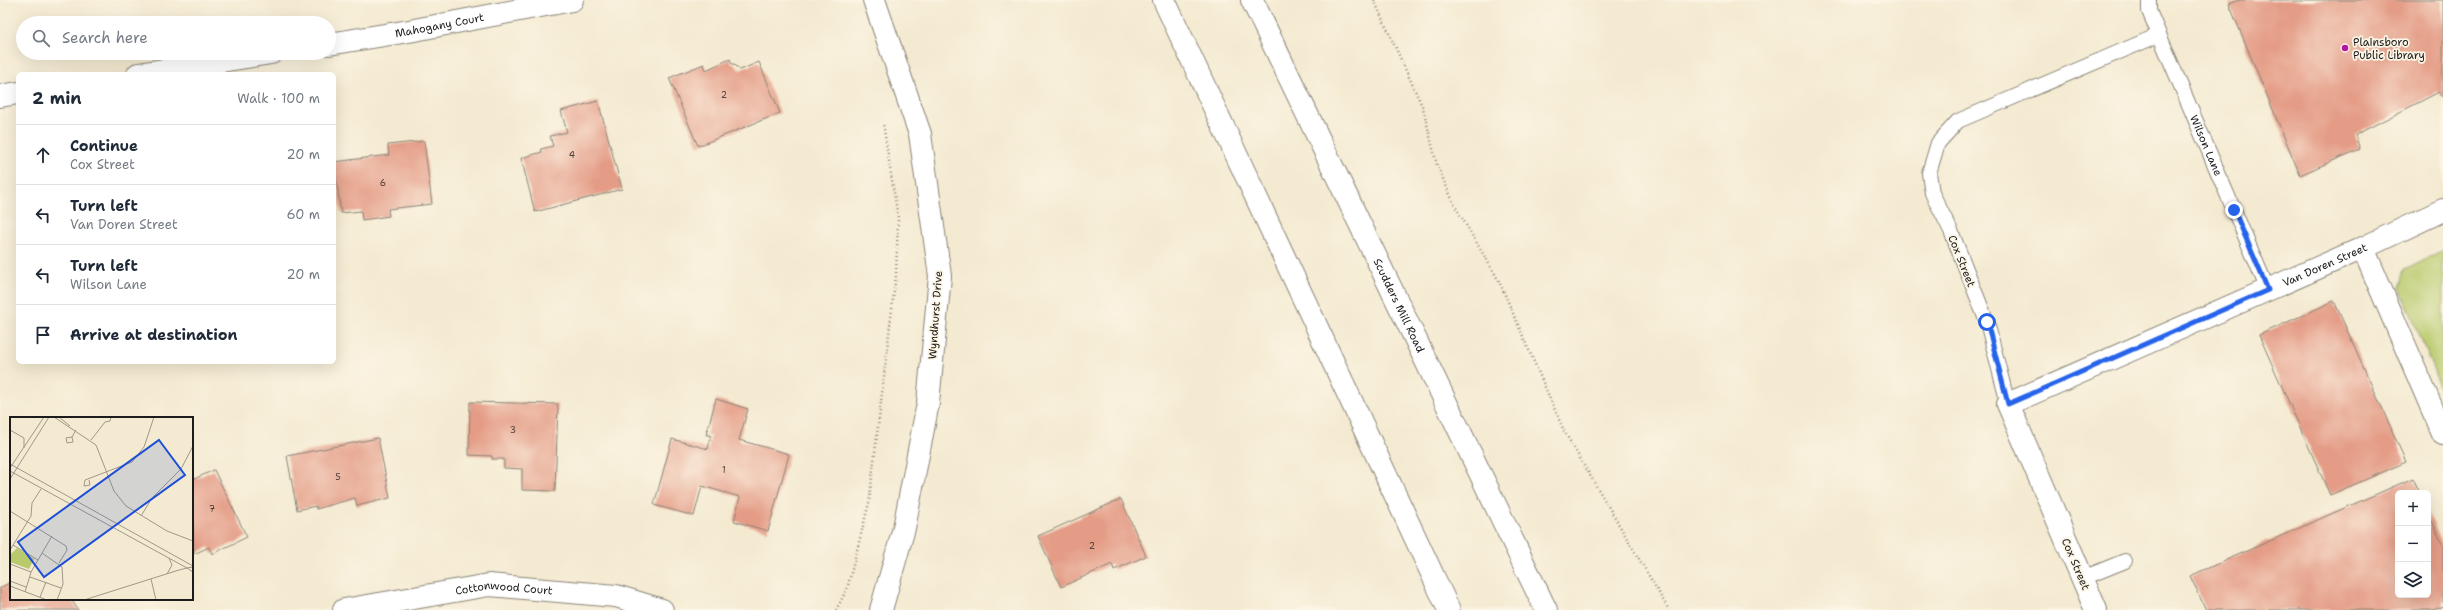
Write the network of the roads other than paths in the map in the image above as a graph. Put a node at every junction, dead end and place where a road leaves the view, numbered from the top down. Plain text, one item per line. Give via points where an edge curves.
1 (572, 0) edge
2 (874, 0) edge
3 (1164, 0) edge
4 (1252, 0) edge
5 (2149, 0) edge
6 (2159, 35) junction
7 (336, 43) edge
8 (227, 60) edge
9 (151, 72) edge
10 (16, 93) edge
11 (0, 96) edge
12 (2443, 210) edge
13 (2363, 248) junction
14 (2268, 290) junction
15 (2008, 404) junction
16 (2443, 434) edge
17 (2125, 561) dead end
18 (2083, 578) junction
19 (344, 610) edge
20 (662, 610) edge
21 (881, 610) edge
22 (1449, 610) edge
23 (1546, 610) edge
24 (2096, 610) edge

1 - 7 street, Mahogany Court
2 - 21 street, Wyndhurst Drive via 920,134 940,276 928,403 904,528
3 - 22 street
4 - 23 street, Scudders Mill Road
5 - 6 lane, Wilson Lane via 2149,11
6 - 14 lane, Wilson Lane
6 - 15 lane, Cox Street via 1958,121 1938,143 1929,173 1932,193 1987,322
8 - 9 street
10 - 11 street
12 - 13 street, Van Doren Street
13 - 14 street, Van Doren Street
13 - 16 street
14 - 15 street, Van Doren Street
15 - 18 street, Cox Street
17 - 18 lane
18 - 24 street, Cox Street
19 - 20 street, Cottonwood Court via 489,585 616,596

